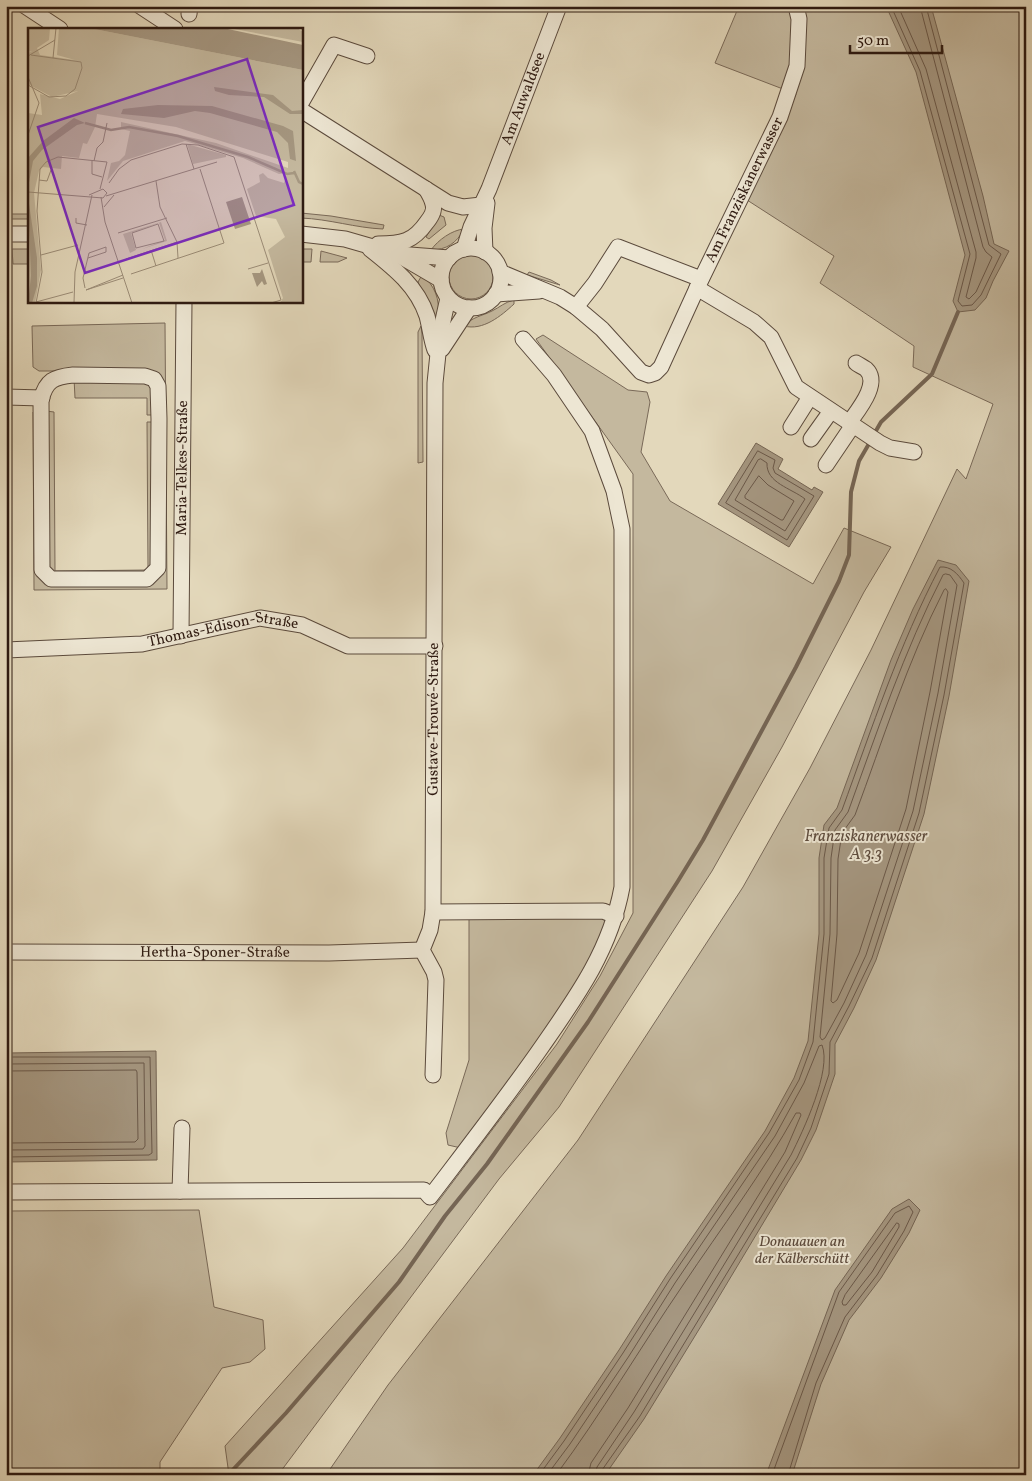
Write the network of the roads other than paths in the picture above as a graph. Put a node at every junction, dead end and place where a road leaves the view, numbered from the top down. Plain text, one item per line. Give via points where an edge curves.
1 (25, 6) edge
2 (140, 6) edge
3 (559, 6) edge
4 (796, 6) edge
5 (58, 28) edge
6 (173, 28) edge
7 (367, 56) dead end
8 (302, 101) edge
9 (302, 111) edge
10 (426, 189) junction
11 (489, 189) junction
12 (481, 205) junction
13 (6, 234) edge
14 (28, 234) edge
15 (302, 234) edge
16 (363, 243) junction
17 (464, 249) junction
18 (485, 252) junction
19 (397, 254) junction
20 (449, 258) junction
21 (500, 272) junction
22 (441, 280) junction
23 (699, 284) junction
24 (543, 291) junction
25 (496, 294) junction
26 (448, 298) junction
27 (184, 302) edge
28 (576, 307) junction
29 (469, 308) junction
30 (523, 339) dead end
31 (438, 357) junction
32 (856, 363) dead end
33 (6, 397) edge
34 (810, 397) junction
35 (42, 398) junction
36 (831, 411) junction
37 (855, 426) junction
38 (791, 427) dead end
39 (811, 439) dead end
40 (914, 452) dead end
41 (826, 465) dead end
42 (181, 636) junction
43 (435, 646) junction
44 (6, 650) edge
45 (433, 912) junction
46 (616, 916) junction
47 (422, 950) junction
48 (6, 952) edge
49 (433, 1075) dead end
50 (182, 1128) dead end
51 (180, 1191) junction
52 (6, 1192) edge

1 - 5 street
2 - 6 street
3 - 11 street, Am Auwaldsee
4 - 23 street, Am Franziskanerwasser via 799,19 798,66 780,117
7 - 8 street via 334,45
9 - 10 street
10 - 12 street via 458,206
10 - 16 street via 433,208 419,234 398,243
11 - 12 street, Am Auwaldsee
11 - 18 street, Am Auwaldsee
12 - 17 street, Am Auwaldsee
13 - 14 street
15 - 16 street
16 - 19 street
16 - 31 street, Gustave-Trouvé-Straße via 405,278 416,292
17 - 18 street
17 - 20 street
18 - 21 street via 495,260
19 - 20 street
19 - 22 street
20 - 22 street via 444,264
21 - 24 street
21 - 25 street
22 - 26 street
23 - 28 street via 618,247
23 - 28 street, Am Franziskanerwasser via 661,367 649,375 641,372 602,329
23 - 34 street via 771,337 796,387
24 - 25 street
24 - 28 street
25 - 29 street via 484,304
26 - 29 street
26 - 31 street, Gustave-Trouvé-Straße
27 - 42 street, Maria-Telkes-Straße
29 - 31 street, Gustave-Trouvé-Straße
30 - 46 street via 554,375 592,430 614,491 622,529 622,887
31 - 43 street, Gustave-Trouvé-Straße via 435,393
32 - 37 street via 867,370 871,380
33 - 35 street
34 - 36 street
34 - 38 street
35 - 35 street via 42,570 51,579 148,579 158,568 159,419 158,386 154,379 73,374 52,380 44,388
36 - 37 street
36 - 39 street
37 - 40 street via 890,448
37 - 41 street
42 - 43 street, Thomas-Edison-Straße via 260,618 302,625 348,646
42 - 44 street, Thomas-Edison-Straße via 142,644
43 - 45 street, Gustave-Trouvé-Straße
45 - 46 street via 602,911
45 - 47 street, Gustave-Trouvé-Straße
46 - 51 street via 582,988 528,1067 430,1197 424,1190
47 - 48 street, Hertha-Sponer-Straße via 329,953
47 - 49 street via 436,980
50 - 51 street
51 - 52 street

